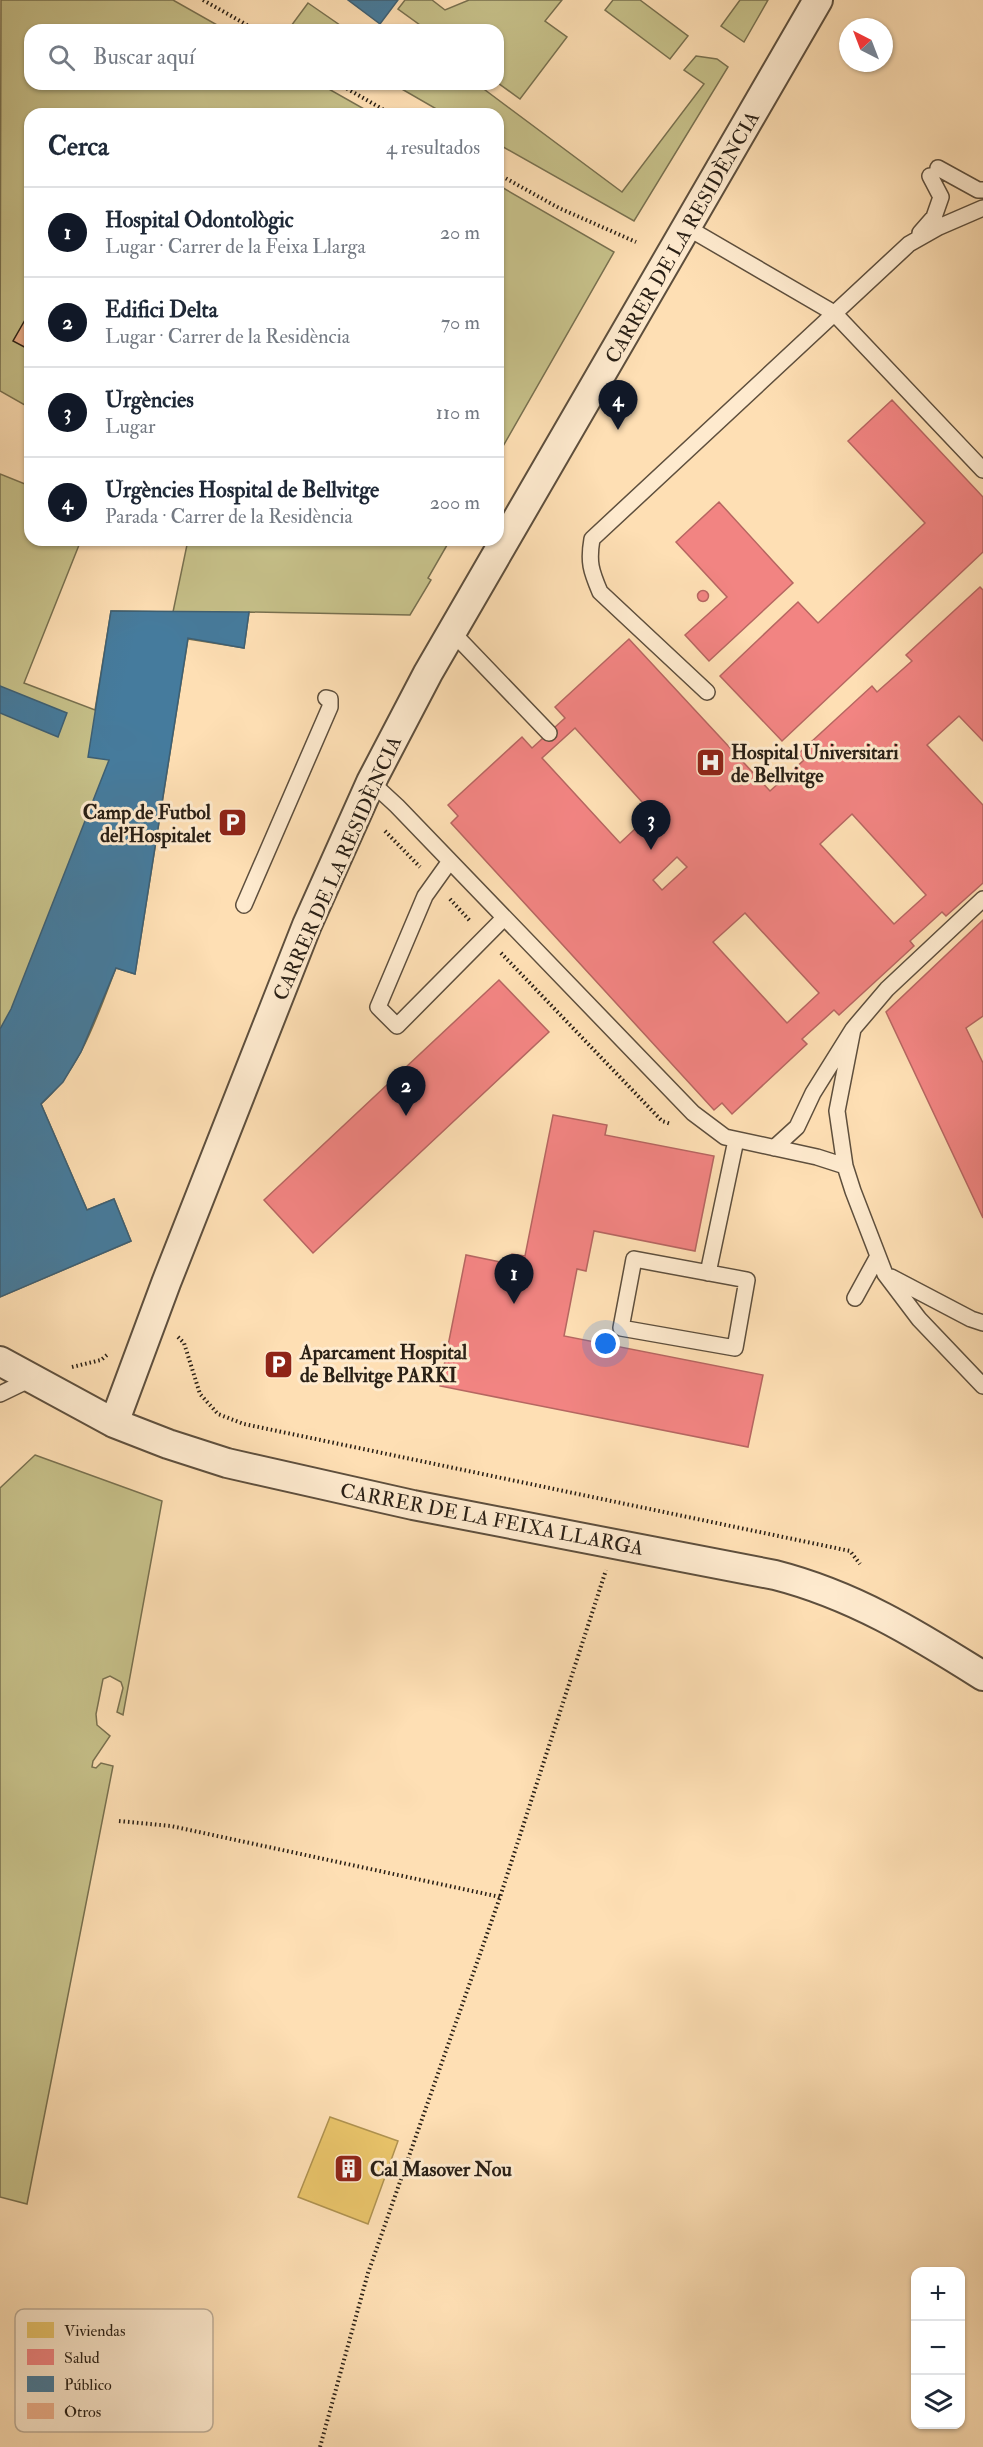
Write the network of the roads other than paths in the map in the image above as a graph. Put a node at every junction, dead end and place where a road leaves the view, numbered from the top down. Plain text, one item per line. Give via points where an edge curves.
1 (818, 0) edge
2 (983, 190) edge
3 (983, 208) edge
4 (688, 228) junction
5 (909, 244) junction
6 (834, 313) junction
7 (983, 470) edge
8 (504, 543) edge
9 (502, 546) edge
10 (452, 632) junction
11 (707, 692) dead end
12 (326, 698) dead end
13 (549, 733) dead end
14 (371, 782) junction
15 (450, 861) junction
16 (983, 899) edge
17 (244, 905) dead end
18 (504, 918) junction
19 (853, 1029) junction
20 (736, 1140) junction
21 (774, 1148) junction
22 (845, 1166) junction
23 (878, 1256) junction
24 (708, 1273) junction
25 (885, 1274) junction
26 (855, 1298) dead end
27 (983, 1323) edge
28 (0, 1361) edge
29 (31, 1379) junction
30 (983, 1386) edge
31 (0, 1394) edge
32 (114, 1423) junction
33 (983, 1676) edge

1 - 4 street, CARRER DE LA RESIDÈNCIA
2 - 5 lane via 934,172 941,197 934,217
3 - 5 lane
4 - 6 lane
4 - 8 street, CARRER DE LA RESIDÈNCIA
5 - 6 lane
6 - 7 lane
6 - 11 lane via 592,539 590,570 600,592
9 - 10 street, CARRER DE LA RESIDÈNCIA
10 - 13 lane
10 - 14 street, CARRER DE LA RESIDÈNCIA
12 - 17 lane via 330,699 330,707
14 - 15 lane
14 - 32 street, CARRER DE LA RESIDÈNCIA via 307,925
15 - 18 lane
15 - 18 lane via 425,896 378,1007 397,1026
16 - 19 lane via 887,989
18 - 20 lane via 693,1113 725,1137
19 - 21 lane via 797,1127
19 - 22 lane via 837,1111
20 - 21 lane
20 - 24 lane
21 - 22 lane
22 - 23 lane
23 - 25 lane
23 - 26 lane
24 - 24 lane via 634,1259 621,1328 735,1348 747,1280
25 - 27 lane
25 - 30 lane via 919,1319
28 - 29 street, CARRER DE LA FEIXA LLARGA
29 - 31 lane
29 - 32 street, CARRER DE LA FEIXA LLARGA
32 - 33 street, CARRER DE LA FEIXA LLARGA via 258,1471 806,1583 879,1613

